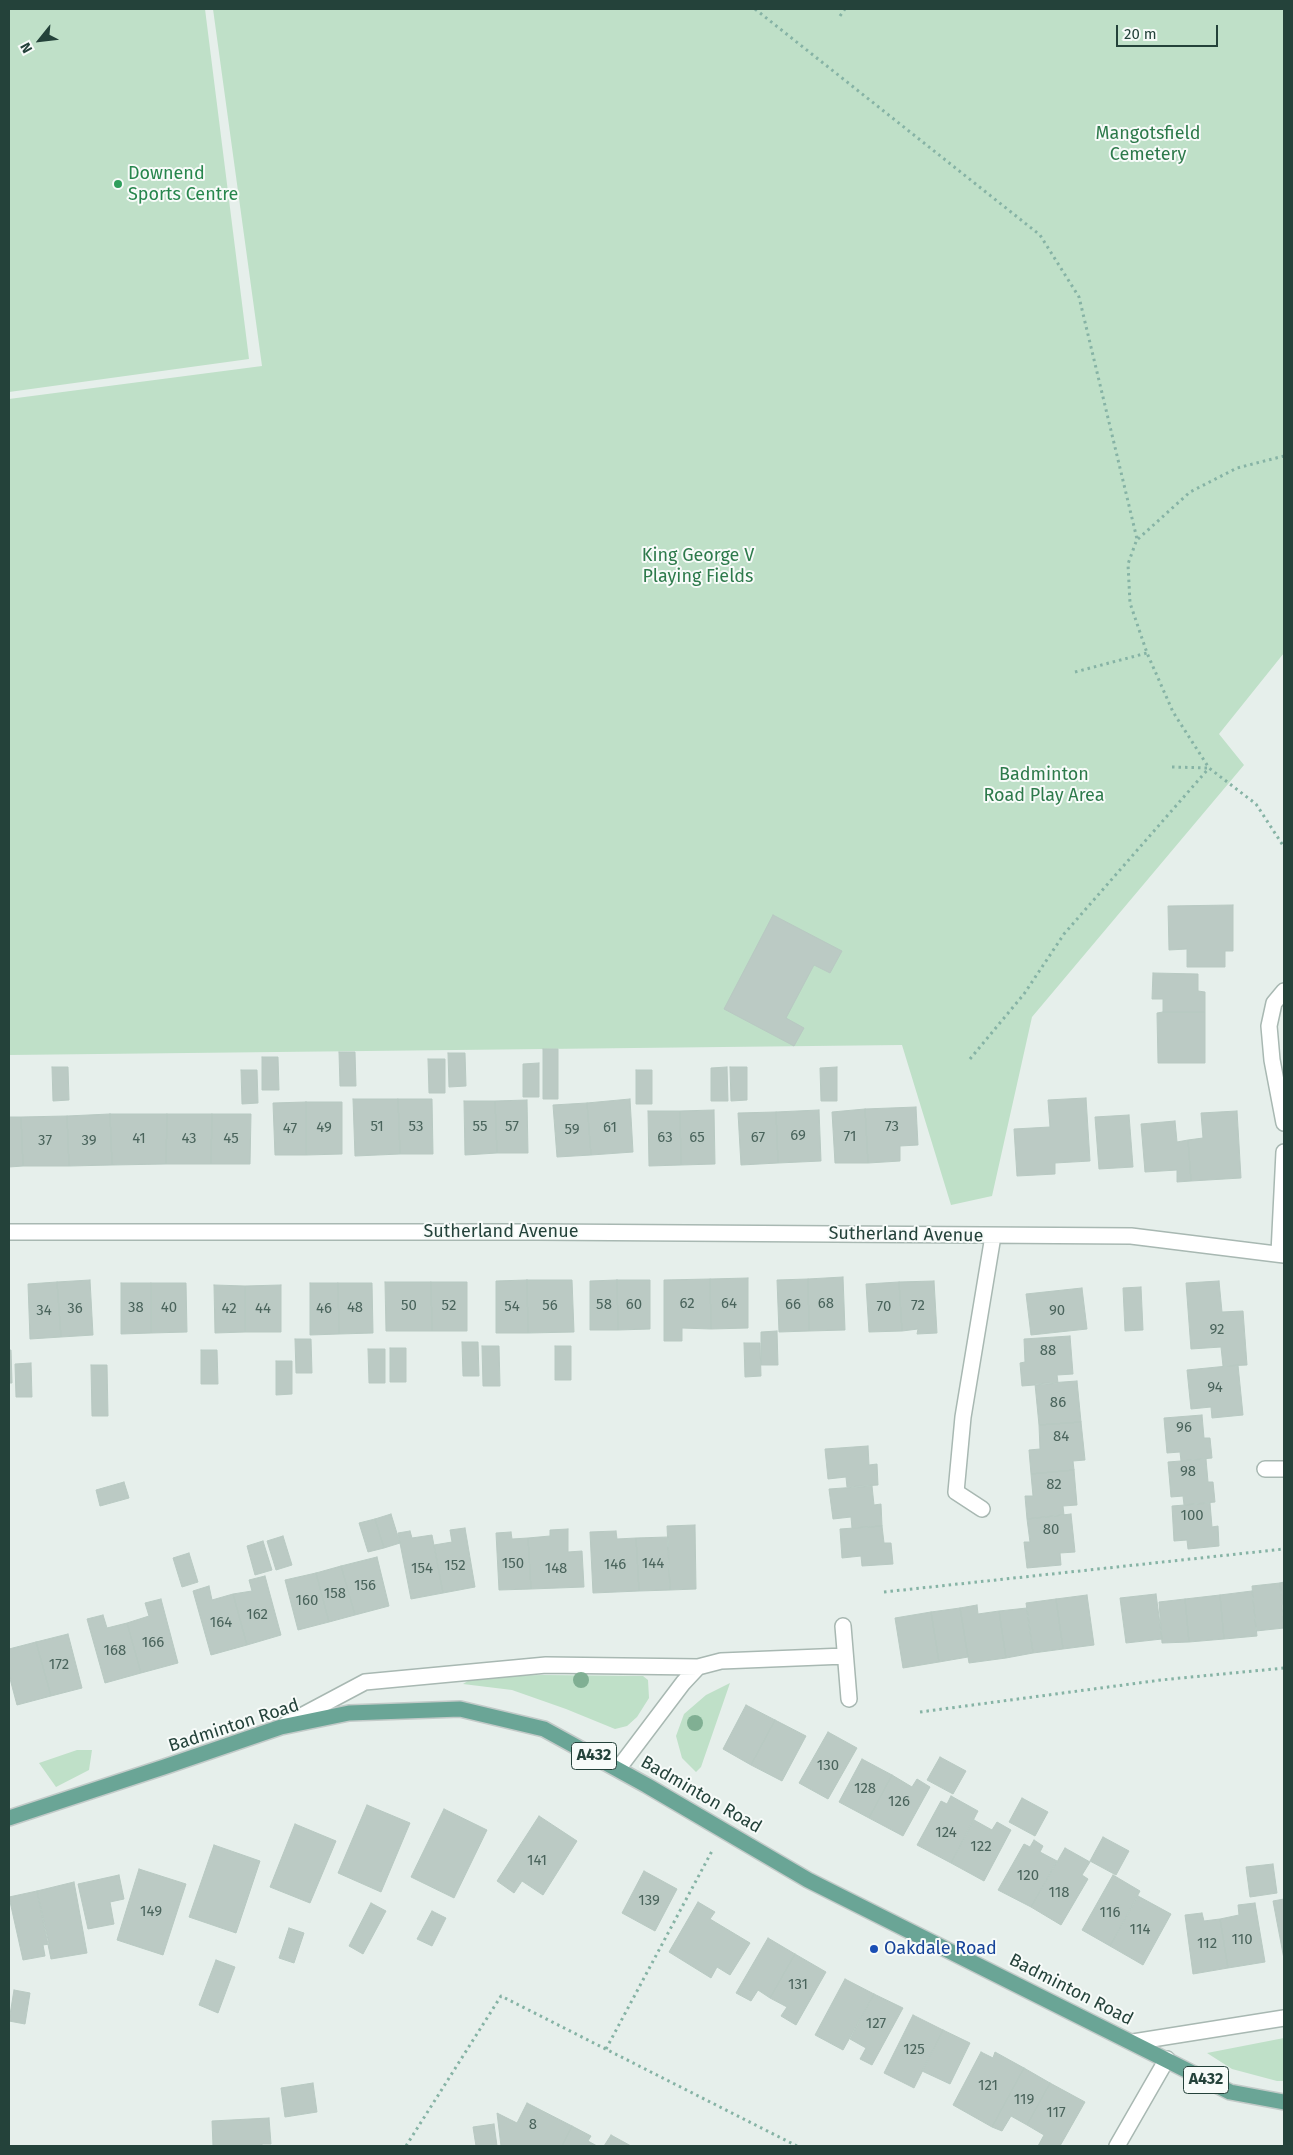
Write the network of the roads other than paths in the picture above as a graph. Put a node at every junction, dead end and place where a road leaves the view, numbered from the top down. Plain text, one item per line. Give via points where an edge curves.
1 (1284, 992) edge
2 (1284, 1123) edge
3 (1284, 1152) edge
4 (9, 1232) edge
5 (993, 1236) junction
6 (1282, 1254) edge
7 (1265, 1469) dead end
8 (1284, 1469) edge
9 (982, 1509) dead end
10 (843, 1626) dead end
11 (845, 1656) junction
12 (698, 1667) junction
13 (848, 1699) dead end
14 (281, 1727) junction
15 (618, 1770) junction
16 (9, 1818) edge
17 (1284, 2018) edge
18 (1133, 2042) junction
19 (1167, 2059) junction
20 (1284, 2102) edge
21 (1117, 2146) edge

1 - 2 street via 1274,1002 1269,1026
3 - 6 street, Sutherland Avenue
4 - 5 street, Sutherland Avenue
5 - 6 street, Sutherland Avenue via 1131,1236
5 - 9 street, Sutherland Avenue via 963,1418 956,1492
7 - 8 street
10 - 11 street
11 - 12 street via 721,1661
11 - 13 street
12 - 14 street via 546,1664 365,1682
12 - 15 street via 683,1682
14 - 15 main road, Badminton Road / A432 via 349,1713 460,1709 544,1729
14 - 16 main road, Badminton Road / A432
15 - 18 main road, Badminton Road / A432 via 808,1880
17 - 18 street
18 - 19 main road, Badminton Road / A432
19 - 20 main road, Badminton Road / A432 via 1230,2092
19 - 21 street

